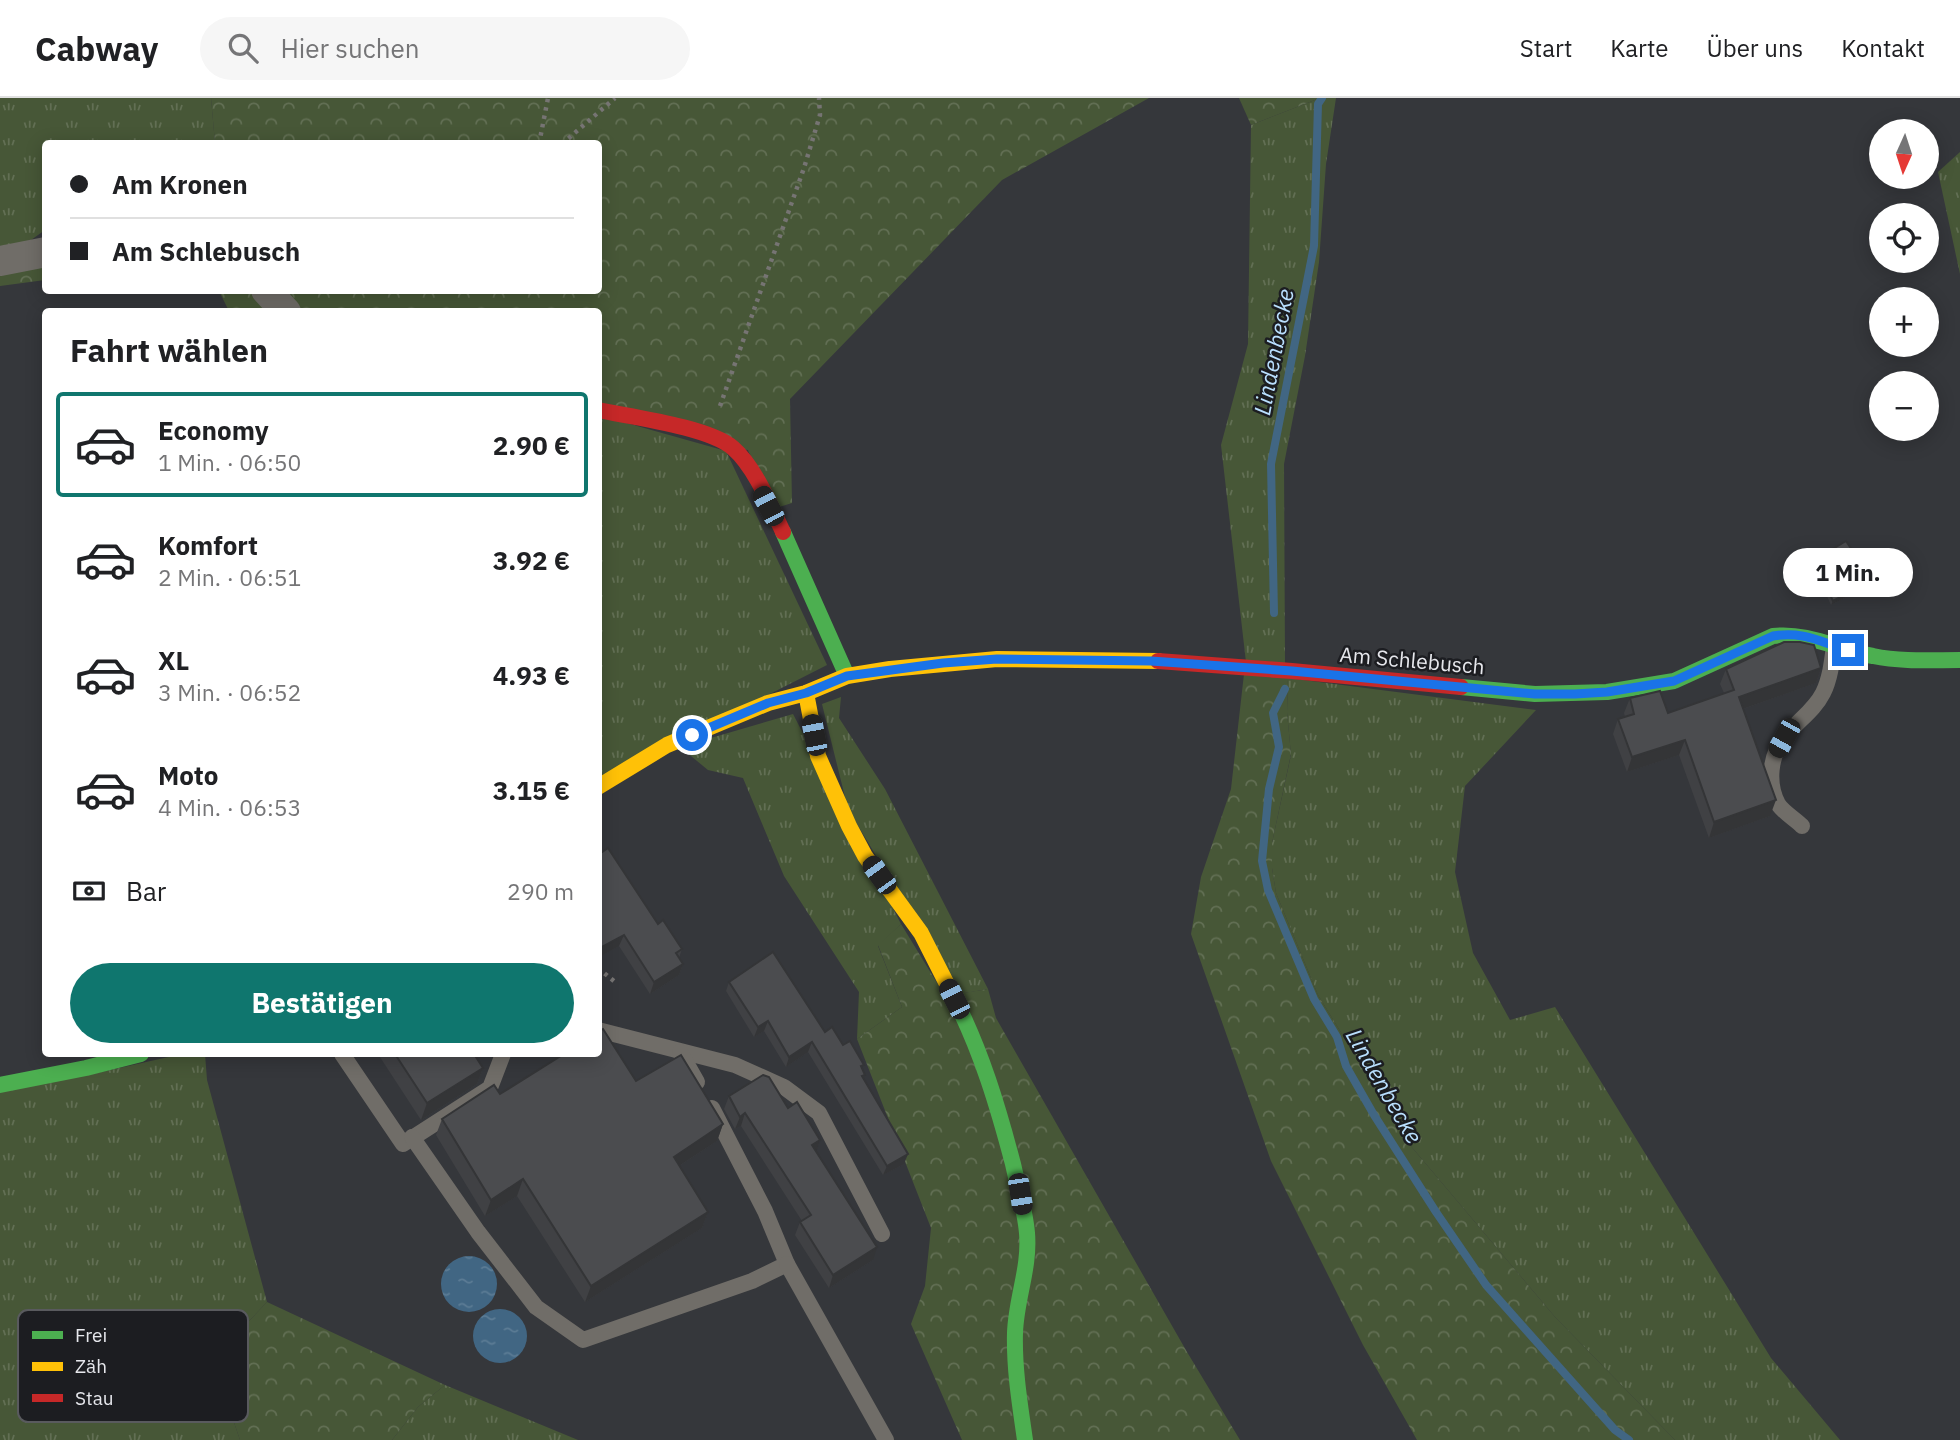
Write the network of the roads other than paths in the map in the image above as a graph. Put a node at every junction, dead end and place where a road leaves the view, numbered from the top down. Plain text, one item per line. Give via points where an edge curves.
1 (42, 252) edge
2 (0, 261) edge
3 (270, 294) edge
4 (282, 308) edge
5 (602, 411) edge
6 (1834, 646) junction
7 (1960, 660) edge
8 (847, 676) junction
9 (806, 693) junction
10 (602, 785) edge
11 (1802, 826) dead end
12 (602, 1032) edge
13 (680, 1052) junction
14 (129, 1057) edge
15 (344, 1057) edge
16 (502, 1057) edge
17 (0, 1085) edge
18 (412, 1137) junction
19 (882, 1234) dead end
20 (787, 1264) junction
21 (886, 1440) edge
22 (1025, 1440) edge

1 - 2 street
3 - 4 street
5 - 8 street via 708,436 735,449 784,536
6 - 7 street, Am Schlebusch via 1890,659
6 - 8 street, Am Schlebusch via 1808,635 1773,636 1674,681 1575,694 1137,661 997,659
6 - 11 lane via 1823,693 1772,759 1772,784 1779,805
8 - 9 street, Am Schlebusch
9 - 10 street, Am Schlebusch via 768,703 667,745
9 - 22 street via 818,756 849,826 921,933 966,1021 998,1107 1027,1232 1027,1267 1015,1331
12 - 13 lane
13 - 19 lane via 735,1065 784,1087 819,1113
13 - 20 lane via 728,1136
14 - 17 street
15 - 18 lane via 403,1144
16 - 18 lane via 490,1088
18 - 20 lane via 536,1307 583,1340 752,1281
20 - 21 lane

